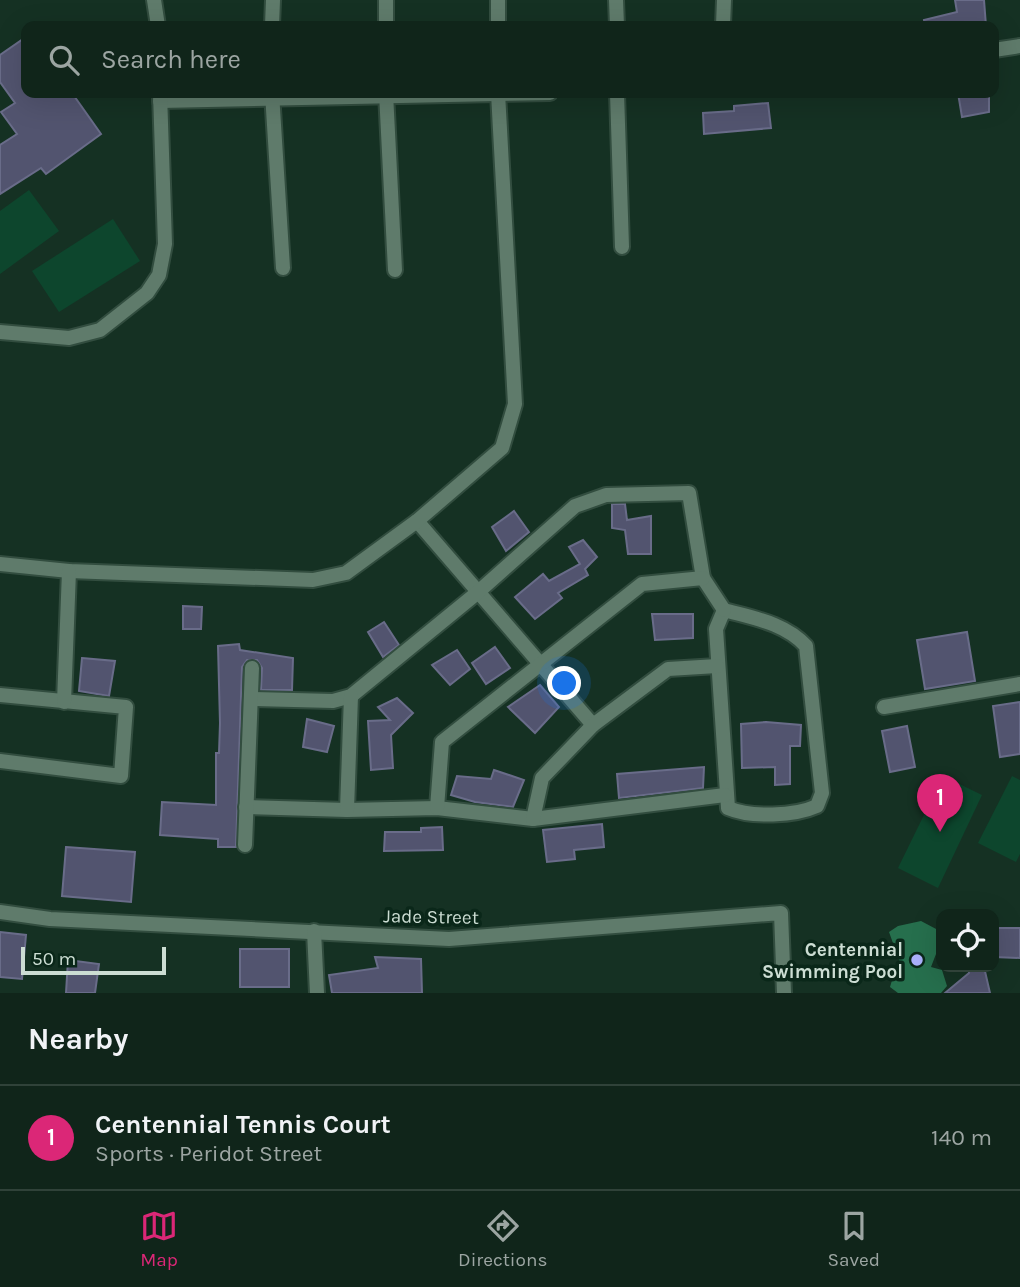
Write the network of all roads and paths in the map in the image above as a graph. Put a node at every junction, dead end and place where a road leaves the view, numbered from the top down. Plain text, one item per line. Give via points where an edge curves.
1 (154, 0) edge
2 (273, 0) edge
3 (386, 0) edge
4 (498, 0) edge
5 (617, 0) edge
6 (724, 0) edge
7 (157, 21) edge
8 (272, 21) edge
9 (386, 21) edge
10 (498, 21) edge
11 (617, 21) edge
12 (723, 21) edge
13 (1020, 46) edge
14 (999, 49) edge
15 (160, 98) edge
16 (272, 98) edge
17 (386, 98) edge
18 (498, 98) edge
19 (617, 98) edge
20 (622, 247) dead end
21 (283, 268) dead end
22 (395, 270) dead end
23 (0, 332) edge
24 (417, 521) junction
25 (0, 564) edge
26 (69, 571) junction
27 (703, 578) junction
28 (477, 593) junction
29 (724, 610) junction
30 (539, 665) junction
31 (718, 666) junction
32 (252, 667) dead end
33 (1020, 684) edge
34 (0, 695) edge
35 (351, 696) junction
36 (251, 699) junction
37 (64, 702) junction
38 (884, 707) dead end
39 (593, 726) junction
40 (0, 761) edge
41 (725, 795) junction
42 (246, 807) junction
43 (437, 808) junction
44 (347, 810) junction
45 (533, 819) junction
46 (245, 845) dead end
47 (0, 912) edge
48 (314, 931) junction
49 (317, 993) edge
50 (784, 993) edge

1 - 7 street
2 - 8 street
3 - 9 street
4 - 10 street
5 - 11 street
6 - 12 street
13 - 14 street
15 - 23 street via 165,243 159,275 147,293 100,330 69,338
16 - 21 street
17 - 22 street
18 - 24 street via 515,404 502,449
19 - 20 street
24 - 26 street via 346,573 313,580
24 - 28 street
25 - 26 street
26 - 37 street
27 - 28 street via 689,493 606,495 575,506
27 - 29 street
27 - 30 street via 642,584
28 - 30 street
28 - 35 street
29 - 31 street via 716,629
29 - 41 street via 779,626 806,646 822,793 817,806 805,811 740,813 728,808
30 - 39 street
30 - 43 street via 442,742
31 - 39 street via 668,669
31 - 41 street
32 - 36 street
33 - 38 street
34 - 37 street
35 - 36 street via 333,701
35 - 44 street
36 - 42 street
37 - 40 street via 126,707 121,776
39 - 45 street via 542,778
41 - 45 street
42 - 44 street
42 - 46 street
43 - 44 street
43 - 45 street
47 - 48 street, Jade Street via 50,919
48 - 49 street
48 - 50 street, Jade Street via 449,939 781,914

